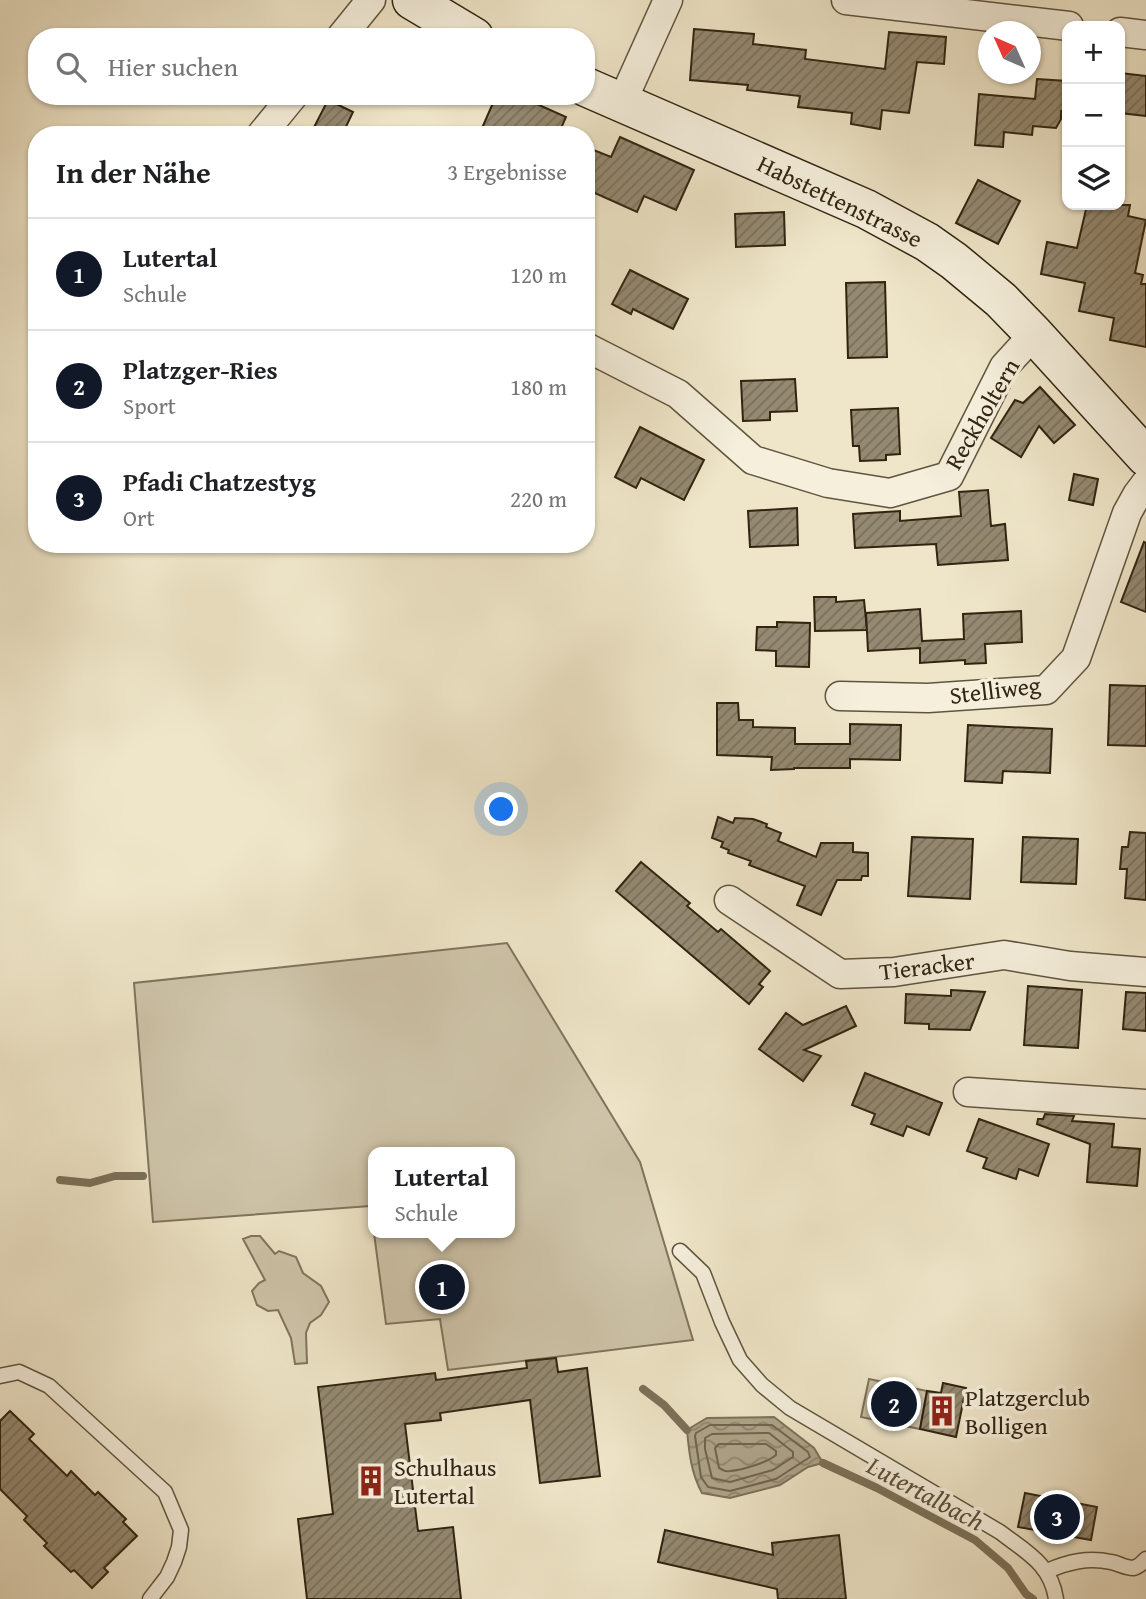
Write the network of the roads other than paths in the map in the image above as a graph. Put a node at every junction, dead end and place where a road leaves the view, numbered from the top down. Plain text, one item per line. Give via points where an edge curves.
1 (371, 0) edge
2 (412, 0) edge
3 (668, 0) edge
4 (846, 0) edge
5 (1062, 25) edge
6 (348, 28) edge
7 (459, 28) edge
8 (1125, 33) edge
9 (1146, 35) edge
10 (595, 91) edge
11 (622, 102) junction
12 (286, 105) edge
13 (268, 126) edge
14 (1034, 334) junction
15 (595, 352) edge
16 (1146, 457) edge
17 (1146, 483) edge
18 (841, 696) dead end
19 (729, 900) dead end
20 (1146, 972) edge
21 (968, 1092) dead end
22 (1146, 1104) edge
23 (680, 1251) dead end
24 (0, 1376) edge
25 (1146, 1559) edge
26 (1046, 1570) junction
27 (150, 1599) edge
28 (1056, 1599) edge

1 - 6 street
2 - 7 street
3 - 11 street
4 - 5 street
8 - 9 street
10 - 11 street, Habstettenstrasse
11 - 14 street, Habstettenstrasse via 899,225 954,261
12 - 13 street
14 - 15 street, Reckholtern via 1004,367 949,475 890,493 828,483 753,460 678,394
14 - 16 street, Habstettenstrasse
17 - 18 street, Stelliweg via 1127,513 1076,657 1046,690 928,698
19 - 20 street, Tieracker via 840,974 894,972 1003,955
21 - 22 street
23 - 26 lane via 703,1273 740,1360 762,1385 790,1408 1000,1532
24 - 27 lane via 19,1372 50,1386 165,1492 181,1531 179,1547 167,1577
25 - 26 lane via 1130,1568 1093,1560 1071,1561
26 - 28 lane

